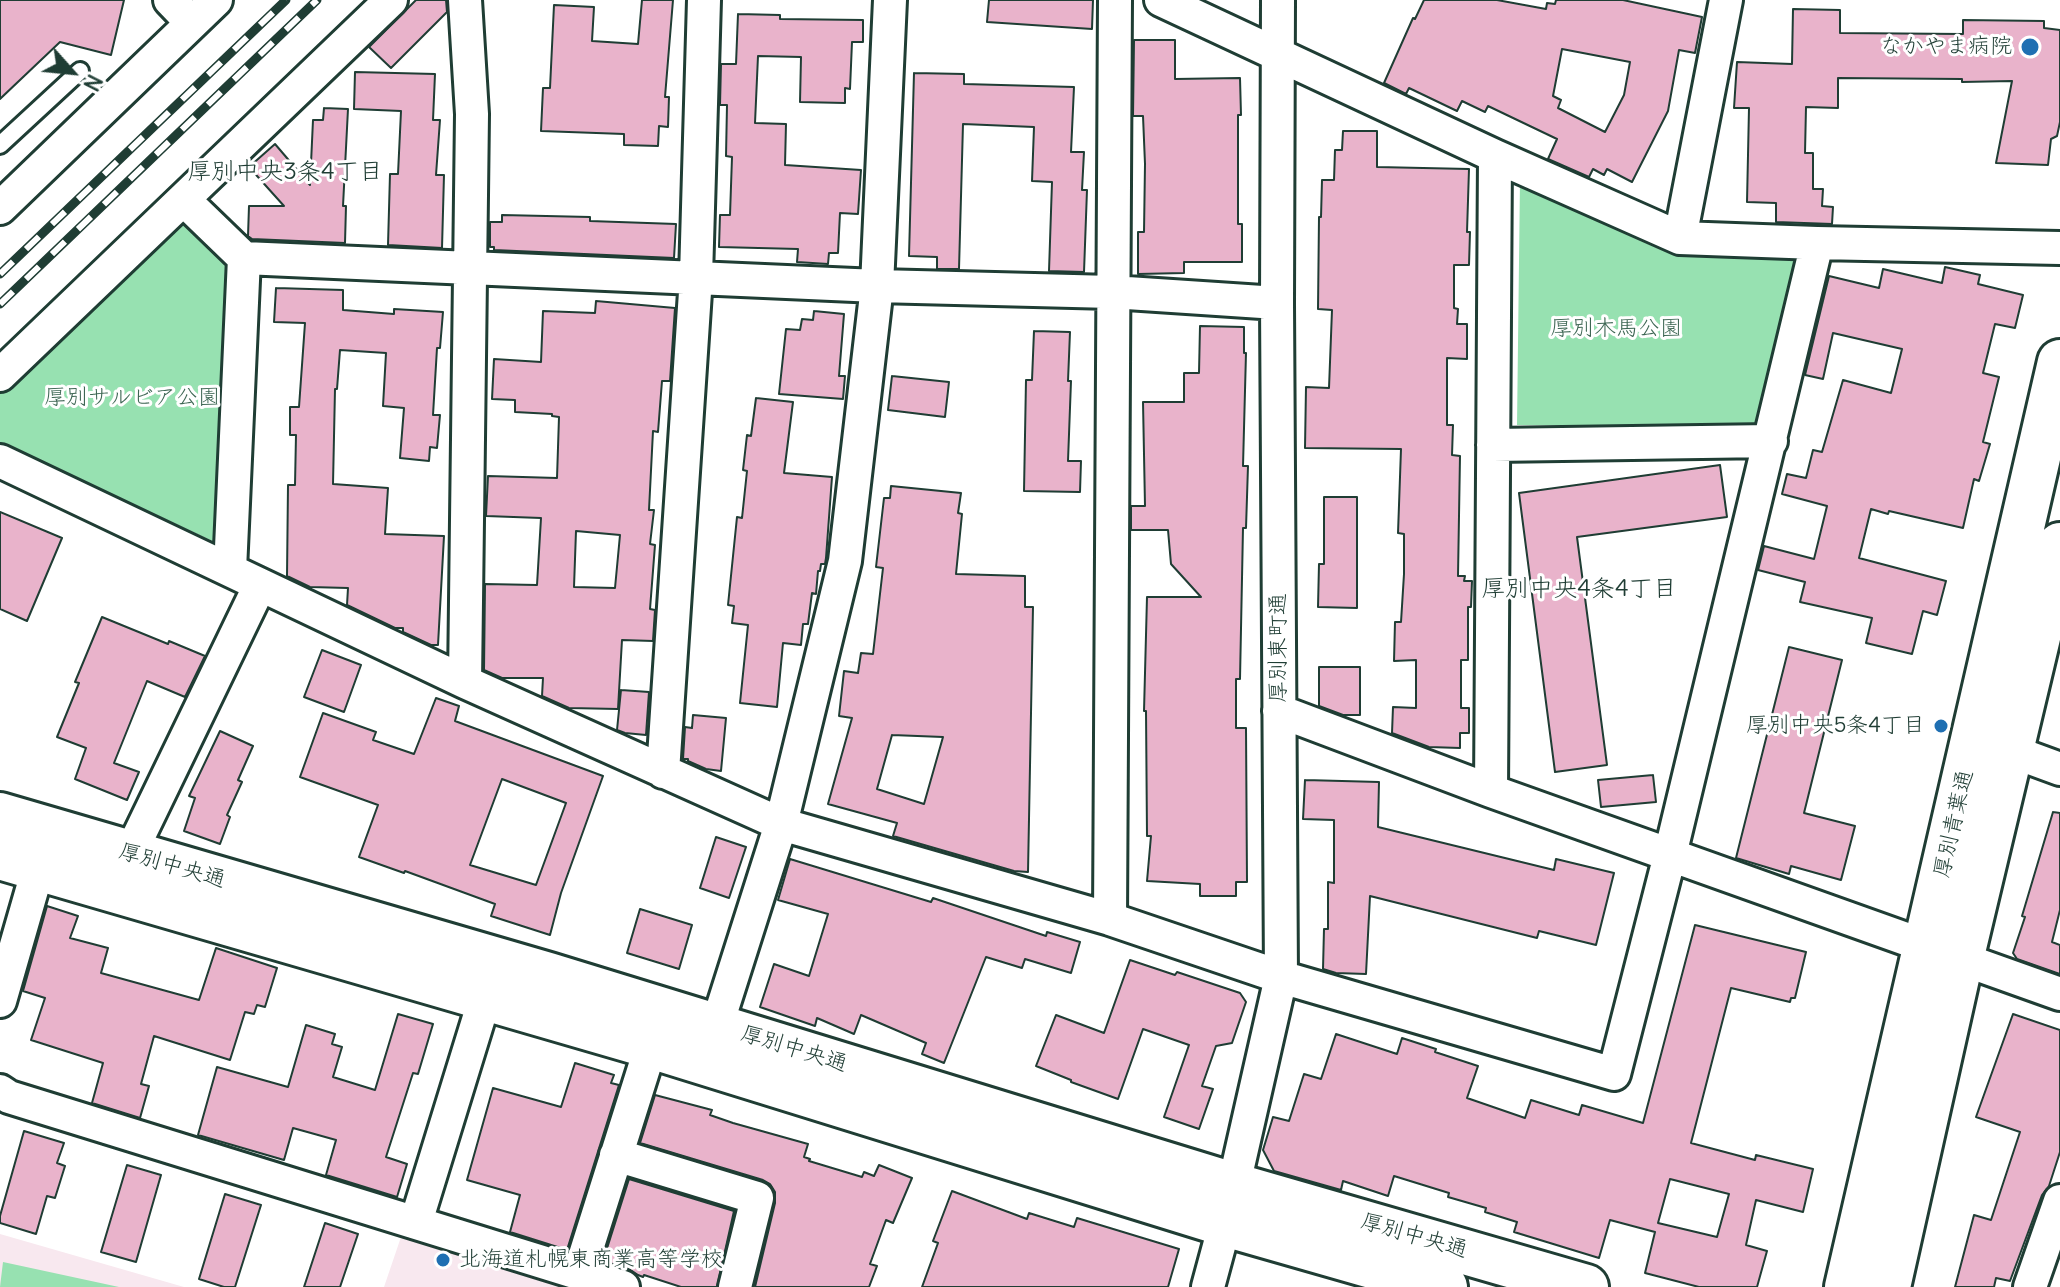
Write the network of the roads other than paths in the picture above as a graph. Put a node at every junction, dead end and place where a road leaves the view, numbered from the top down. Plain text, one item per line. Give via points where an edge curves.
1 (170, 0) edge
2 (216, 0) edge
3 (391, 0) edge
4 (465, 0) edge
5 (704, 0) edge
6 (890, 0) edge
7 (1115, 0) edge
8 (1161, 0) edge
9 (1278, 0) edge
10 (1726, 0) edge
11 (192, 23) junction
12 (1277, 54) junction
13 (80, 71) dead end
14 (0, 145) edge
15 (1495, 156) junction
16 (184, 200) junction
17 (0, 208) edge
18 (1680, 238) junction
19 (1817, 243) junction
20 (2060, 248) edge
21 (244, 258) junction
22 (469, 269) junction
23 (696, 277) junction
24 (877, 286) junction
25 (1112, 292) junction
26 (1277, 303) junction
27 (2060, 362) edge
28 (0, 375) edge
29 (1771, 441) junction
30 (1493, 445) junction
31 (0, 461) edge
32 (2060, 545) edge
33 (230, 570) junction
34 (260, 585) junction
35 (465, 682) junction
36 (1279, 711) junction
37 (2011, 751) junction
38 (2060, 769) edge
39 (663, 772) junction
40 (1491, 791) junction
41 (0, 815) edge
42 (781, 824) junction
43 (130, 854) junction
44 (1670, 855) junction
45 (19, 863) edge
46 (1110, 919) junction
47 (1944, 953) junction
48 (1281, 977) junction
49 (2060, 994) edge
50 (485, 998) junction
51 (0, 1001) edge
52 (717, 1025) junction
53 (651, 1046) junction
54 (0, 1091) edge
55 (616, 1155) junction
56 (2060, 1201) edge
57 (1229, 1204) junction
58 (416, 1222) junction
59 (579, 1274) junction
60 (623, 1287) edge
61 (735, 1287) edge
62 (1208, 1287) edge
63 (1445, 1287) edge
64 (1586, 1287) edge
65 (1847, 1287) edge
66 (1888, 1287) edge
67 (2030, 1287) edge

1 - 11 street
2 - 11 street
3 - 16 street
4 - 22 street via 472,114
5 - 23 street
6 - 24 street
7 - 25 street
8 - 12 street
9 - 12 street, 厚別東町通
10 - 18 street
11 - 17 street
12 - 15 street
12 - 26 street, 厚別東町通
13 - 14 lane
15 - 18 street
15 - 30 street
16 - 21 street
16 - 28 street
18 - 19 street
19 - 20 street
19 - 29 street
21 - 22 street
21 - 33 street
22 - 23 street
22 - 35 street
23 - 24 street
23 - 39 street
24 - 25 street
24 - 42 street via 845,561
25 - 26 street
25 - 46 street
26 - 36 street, 厚別東町通
27 - 47 street, 厚別青葉通
29 - 30 street
29 - 44 street
30 - 40 street
31 - 33 street
32 - 37 street, 厚別青葉通
33 - 34 street
34 - 35 street
34 - 43 street
35 - 39 street
36 - 40 street
36 - 48 street, 厚別東町通
37 - 38 street
37 - 47 street, 厚別青葉通
39 - 42 street
40 - 44 street
41 - 43 street, 厚別中央通
42 - 46 street
42 - 52 street
43 - 52 street, 厚別中央通
44 - 47 street
44 - 48 street via 1614,1074
45 - 50 street, 厚別中央通
45 - 51 street
46 - 48 street
47 - 49 street
47 - 65 street, 厚別青葉通
47 - 66 street, 厚別青葉通
48 - 57 street, 厚別東町通
50 - 53 street, 厚別中央通
50 - 58 street
52 - 57 street, 厚別中央通
53 - 55 street
53 - 57 street, 厚別中央通
54 - 58 street
55 - 59 street
55 - 61 street via 757,1198
56 - 67 street
57 - 62 street, 厚別東町通
57 - 63 street, 厚別中央通
57 - 64 street, 厚別中央通
58 - 59 street
59 - 60 street

